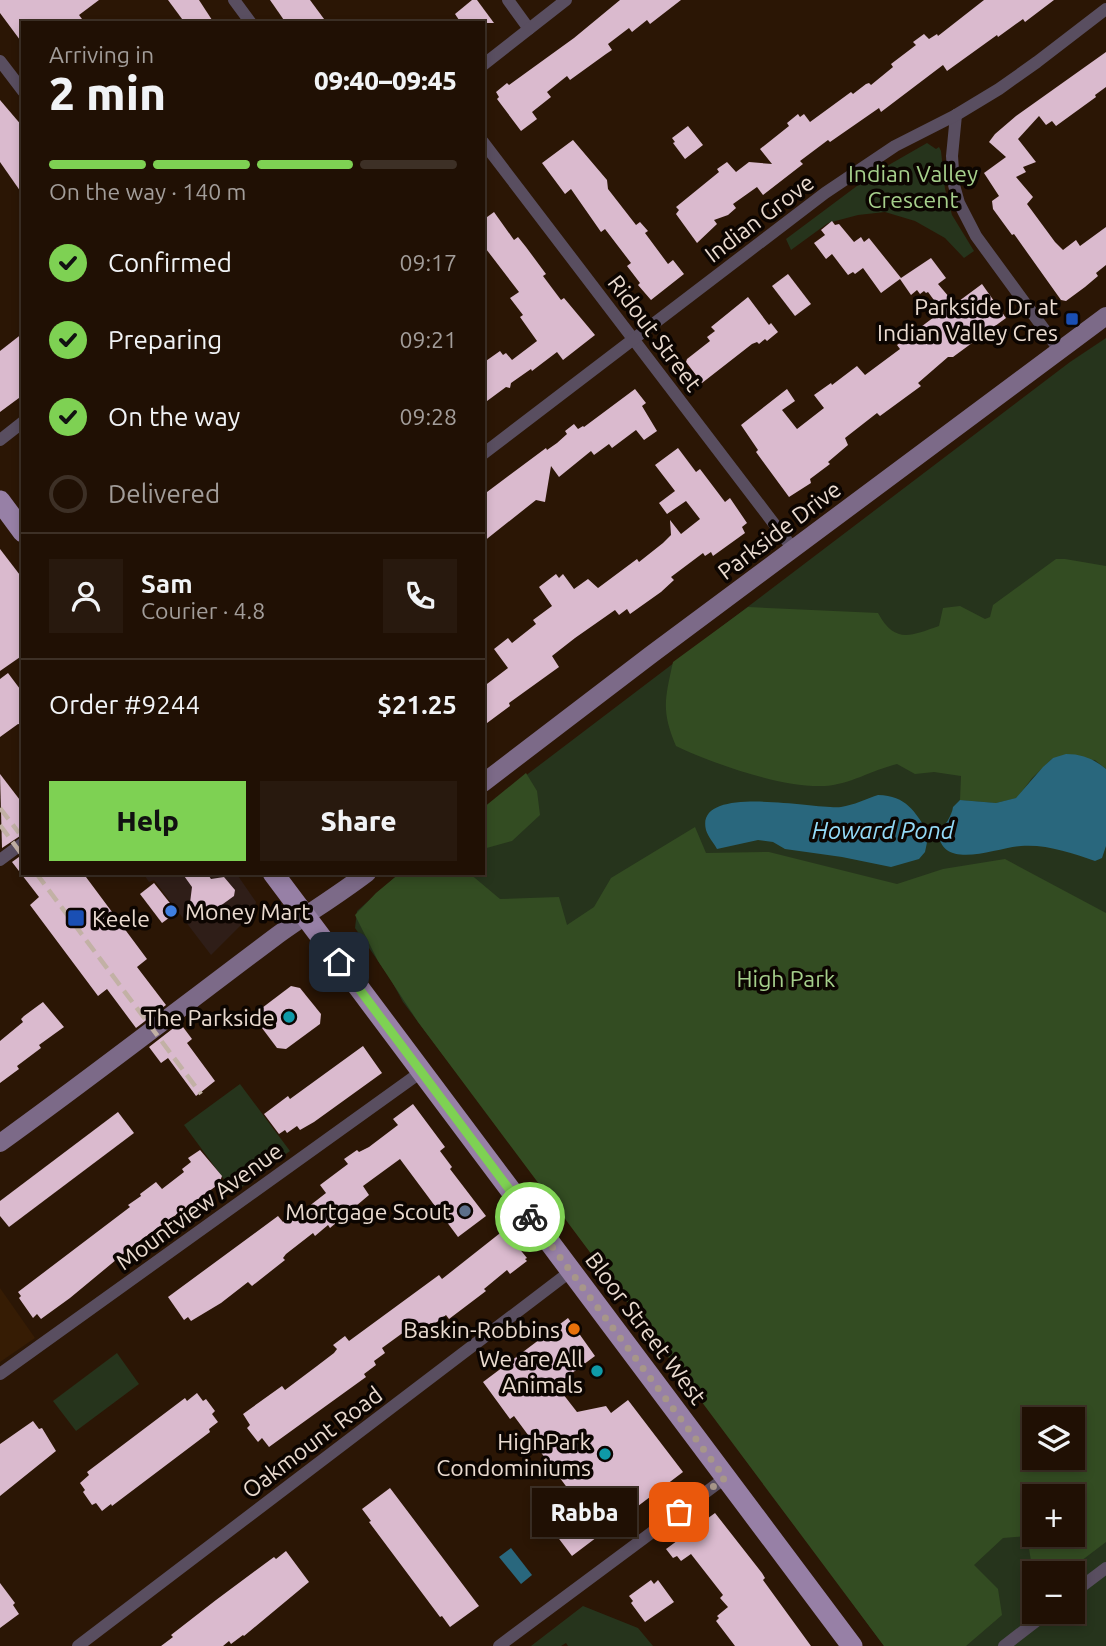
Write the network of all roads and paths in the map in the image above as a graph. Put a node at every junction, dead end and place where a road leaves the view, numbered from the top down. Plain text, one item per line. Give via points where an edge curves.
1 (234, 0) edge
2 (508, 0) edge
3 (566, 0) edge
4 (1106, 9) edge
5 (250, 21) edge
6 (529, 29) junction
7 (0, 61) edge
8 (485, 63) edge
9 (21, 88) edge
10 (956, 115) junction
11 (485, 145) edge
12 (1106, 316) edge
13 (633, 340) junction
14 (1060, 351) junction
15 (21, 424) edge
16 (0, 440) edge
17 (485, 452) edge
18 (0, 501) edge
19 (21, 529) edge
20 (794, 550) junction
21 (485, 782) edge
22 (21, 844) edge
23 (0, 860) edge
24 (274, 875) edge
25 (364, 875) edge
26 (305, 918) junction
27 (421, 1072) junction
28 (0, 1143) edge
29 (571, 1271) junction
30 (0, 1374) edge
31 (725, 1478) junction
32 (1106, 1568) edge
33 (1085, 1584) edge
34 (1032, 1624) edge
35 (78, 1646) edge
36 (499, 1646) edge
37 (852, 1646) edge
38 (1004, 1646) edge

1 - 5 street
2 - 6 street
3 - 6 street
4 - 10 street, Indian Grove
6 - 8 street
7 - 9 street
10 - 13 street, Indian Grove via 861,168
10 - 14 street via 952,156 958,203 976,236
11 - 13 street, Ridout Street
12 - 14 main road, Parkside Drive
13 - 17 street, Indian Grove
13 - 20 street, Ridout Street
14 - 20 main road, Parkside Drive
15 - 16 street
18 - 19 main road
20 - 21 main road, Parkside Drive
22 - 23 street
24 - 26 main road, Bloor Street West
25 - 26 main road
26 - 27 main road, Bloor Street West
26 - 28 main road
27 - 29 main road, Bloor Street West
27 - 30 street, Mountview Avenue
29 - 31 main road, Bloor Street West
29 - 35 street, Oakmount Road
31 - 36 street
31 - 37 main road, Bloor Street West
32 - 33 street
34 - 38 street

